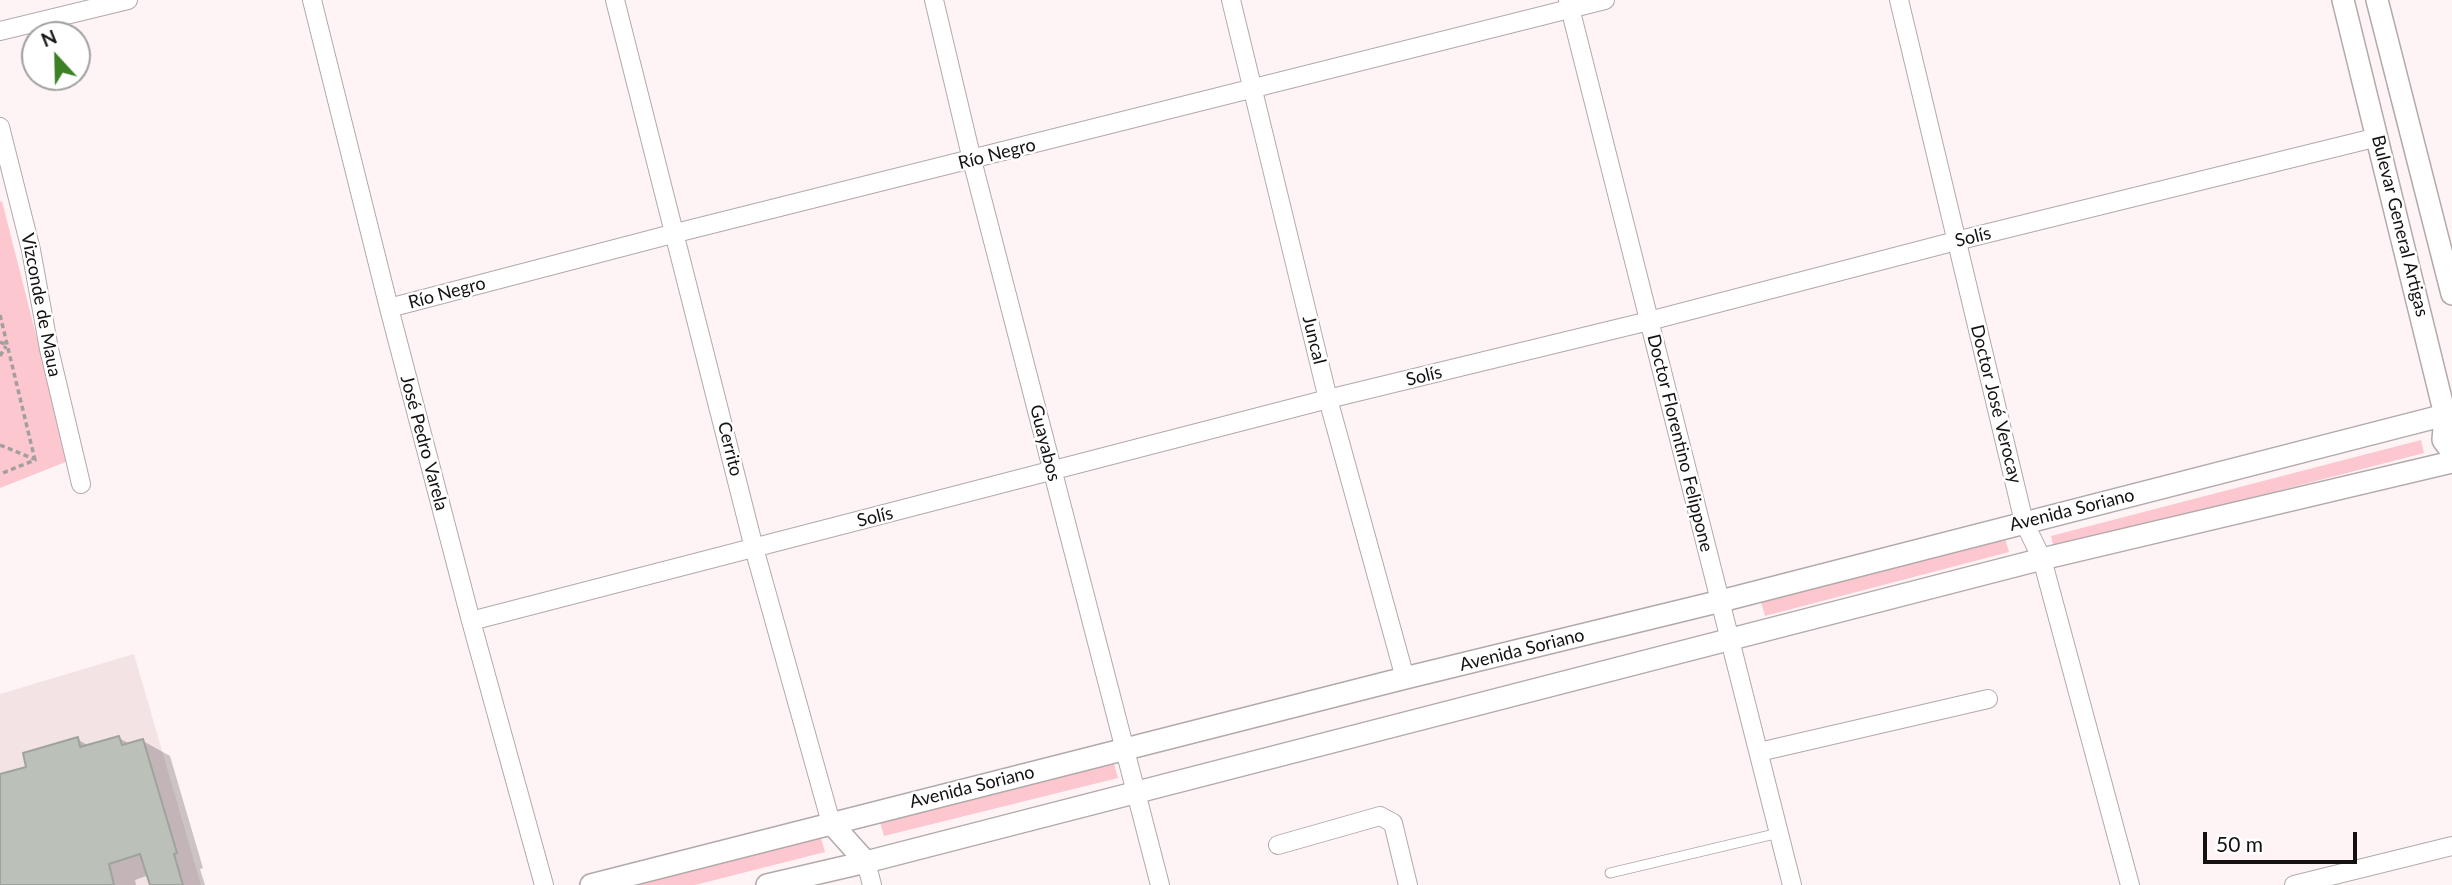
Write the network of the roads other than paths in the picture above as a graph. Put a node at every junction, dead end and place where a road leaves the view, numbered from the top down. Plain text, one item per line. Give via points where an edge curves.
1 (128, 0) edge
2 (312, 0) edge
3 (615, 0) edge
4 (934, 0) edge
5 (1231, 0) edge
6 (1605, 0) edge
7 (1899, 0) edge
8 (2343, 0) edge
9 (2377, 0) edge
10 (1569, 4) edge
11 (0, 31) edge
12 (1253, 89) junction
13 (0, 127) edge
14 (2378, 137) junction
15 (972, 160) junction
16 (676, 233) junction
17 (1956, 241) junction
18 (2452, 294) edge
19 (389, 308) junction
20 (1649, 321) junction
21 (1328, 399) junction
22 (2449, 413) edge
23 (2452, 452) edge
24 (2452, 462) edge
25 (1052, 472) junction
26 (81, 484) dead end
27 (2024, 522) junction
28 (754, 548) junction
29 (2042, 559) junction
30 (1721, 601) junction
31 (471, 621) junction
32 (1731, 641) junction
33 (1405, 678) junction
34 (1988, 699) dead end
35 (1126, 748) junction
36 (1759, 752) junction
37 (1137, 791) junction
38 (831, 823) junction
39 (1779, 833) junction
40 (1278, 845) dead end
41 (2452, 846) edge
42 (866, 862) junction
43 (1610, 873) dead end
44 (544, 885) edge
45 (591, 885) edge
46 (767, 885) edge
47 (872, 885) edge
48 (1160, 885) edge
49 (1408, 885) edge
50 (1793, 885) edge
51 (2130, 885) edge
52 (2294, 885) edge

1 - 11 street
2 - 19 street, José Pedro Varela
3 - 16 street, Cerrito
4 - 15 street, Guayabos
5 - 12 street, Juncal
6 - 10 street, Río Negro
7 - 17 street, Doctor José Verocay
8 - 14 street, Bulevar General Artigas
9 - 18 street, Bulevar General Artigas
10 - 12 street, Río Negro
10 - 20 street, Doctor Florentino Felippone
12 - 15 street, Río Negro
12 - 21 street, Juncal
13 - 26 street, Vizconde de Maua
14 - 17 street, Solís
14 - 22 street, Bulevar General Artigas
15 - 16 street, Río Negro
15 - 25 street, Guayabos
16 - 19 street, Río Negro
16 - 28 street, Cerrito
17 - 20 street, Solís
17 - 27 street, Doctor José Verocay
19 - 31 street, José Pedro Varela
20 - 21 street, Solís
20 - 30 street, Doctor Florentino Felippone
21 - 25 street, Solís
21 - 33 street, Juncal
22 - 23 street, Bulevar General Artigas via 2444,440
22 - 27 street, Avenida Soriano
24 - 29 street
25 - 28 street, Solís
25 - 35 street, Guayabos
27 - 29 street, Doctor José Verocay
27 - 30 street, Avenida Soriano
28 - 31 street, Solís
28 - 38 street, Cerrito
29 - 32 street
29 - 51 street, Doctor José Verocay
30 - 32 street, Doctor Florentino Felippone
30 - 33 street, Avenida Soriano
31 - 44 street, José Pedro Varela
32 - 36 street, Doctor Florentino Felippone
32 - 37 street
33 - 35 street, Avenida Soriano
34 - 36 street
35 - 37 street, Guayabos
35 - 38 street, Avenida Soriano
36 - 39 street, Doctor Florentino Felippone
37 - 42 street
37 - 48 street, Guayabos
38 - 42 street, Cerrito
38 - 45 street, Avenida Soriano
39 - 43 lane
39 - 50 street, Doctor Florentino Felippone
40 - 49 street via 1380,816 1393,823
41 - 52 street
42 - 46 street
42 - 47 street, Cerrito

